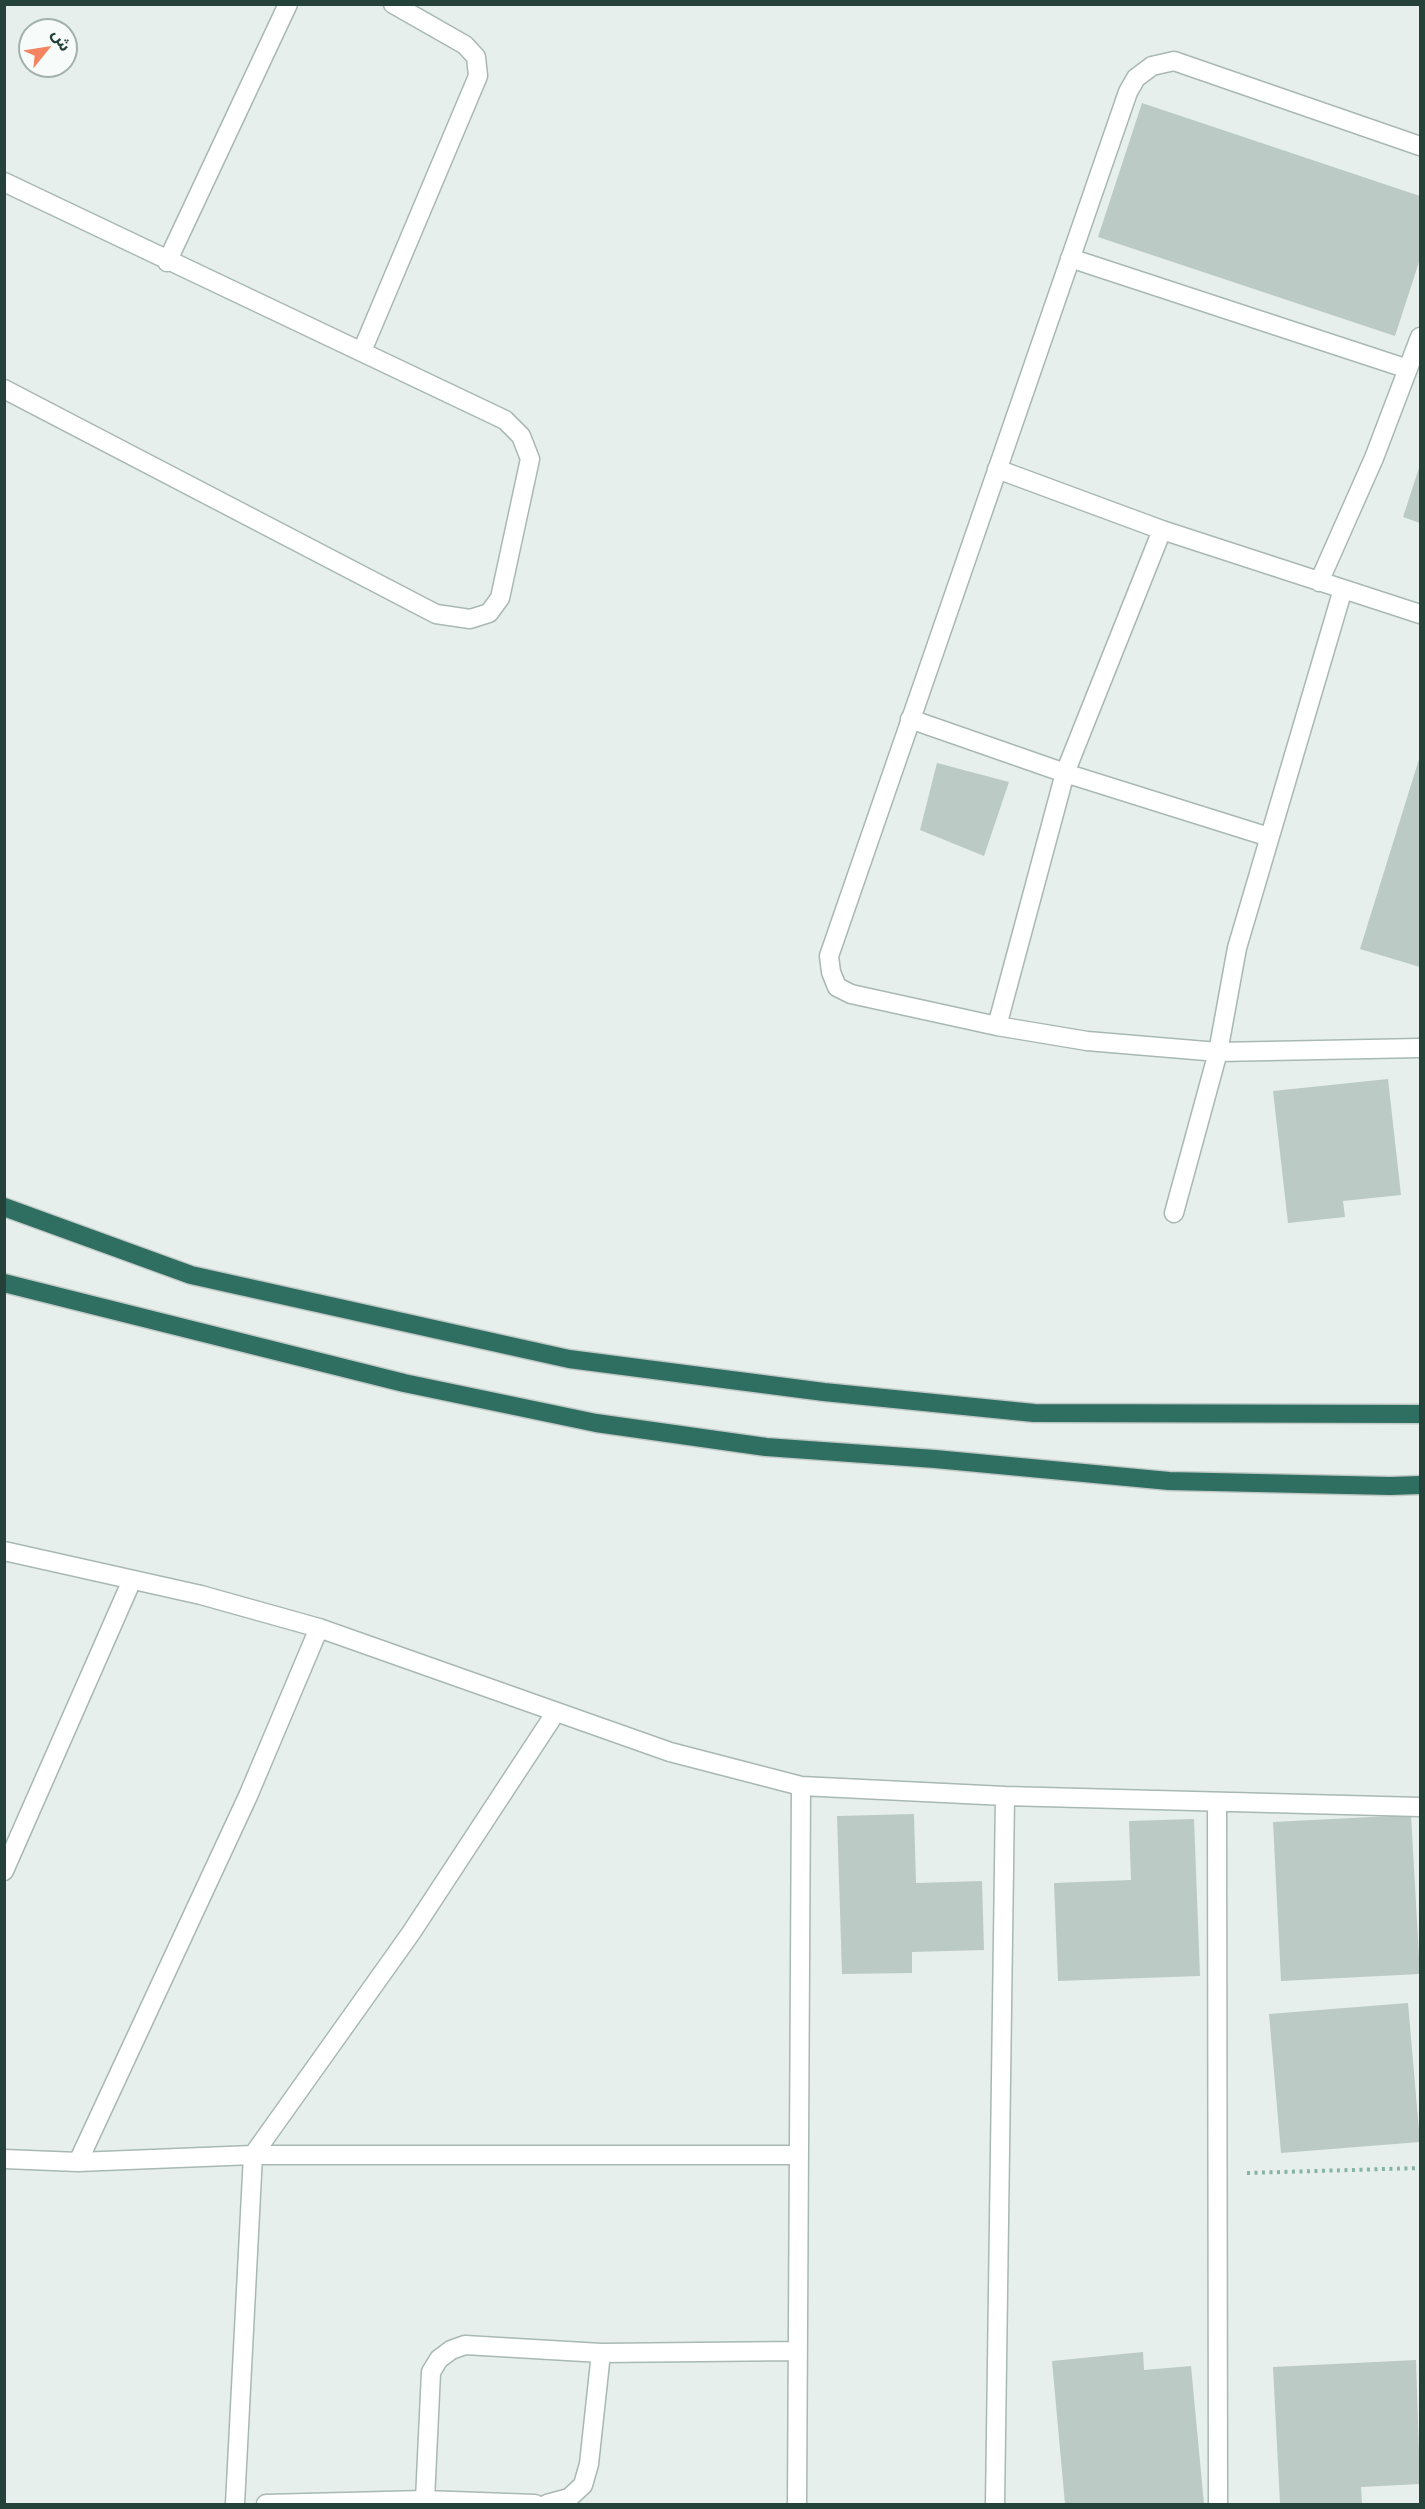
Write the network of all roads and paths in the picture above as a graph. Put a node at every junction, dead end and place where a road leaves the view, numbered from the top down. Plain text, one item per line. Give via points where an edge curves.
1 (288, 4) edge
2 (393, 4) edge
3 (1420, 146) edge
4 (4, 182) edge
5 (1070, 258) junction
6 (167, 262) junction
7 (1420, 337) edge
8 (362, 351) junction
9 (1408, 369) junction
10 (4, 389) edge
11 (997, 469) junction
12 (1162, 530) junction
13 (1319, 582) junction
14 (1343, 590) junction
15 (1420, 614) edge
16 (910, 719) junction
17 (1065, 773) junction
18 (1269, 837) junction
19 (997, 1026) junction
20 (1420, 1048) edge
21 (1218, 1052) junction
22 (4, 1207) edge
23 (1174, 1213) dead end
24 (4, 1283) edge
25 (1420, 1414) edge
26 (1420, 1485) edge
27 (4, 1551) edge
28 (132, 1580) junction
29 (319, 1628) junction
30 (556, 1712) junction
31 (801, 1786) junction
32 (1005, 1796) junction
33 (1216, 1802) junction
34 (1420, 1807) edge
35 (6, 1862) edge
36 (253, 2155) junction
37 (800, 2155) junction
38 (4, 2159) edge
39 (78, 2162) junction
40 (1420, 2168) edge
41 (1218, 2174) junction
42 (798, 2351) junction
43 (601, 2353) junction
44 (424, 2500) junction
45 (235, 2505) edge
46 (266, 2505) edge
47 (535, 2505) edge
48 (547, 2505) edge
49 (797, 2505) edge
50 (995, 2505) edge
51 (1218, 2505) edge

1 - 6 street
2 - 8 street via 465,45 476,57 478,76
3 - 5 street via 1174,61 1152,66 1136,78 1128,92
4 - 6 street
5 - 9 street
5 - 11 street
6 - 8 street
7 - 9 street
8 - 10 street via 505,420 521,436 530,459 501,598 489,612 470,619 436,614
9 - 13 street
11 - 12 street
11 - 16 street
12 - 13 street
12 - 17 street
13 - 14 street
14 - 15 street
14 - 18 street
16 - 17 street
16 - 19 street via 829,956 831,972 837,987 851,994
17 - 18 street
17 - 19 street
18 - 21 street via 1237,948
19 - 21 street via 1087,1041
20 - 21 street
21 - 23 street
22 - 25 highway via 191,1275 569,1359 824,1392 1034,1413
24 - 26 highway via 404,1383 596,1423 732,1442 1168,1481
27 - 28 street
28 - 29 street
28 - 35 street
29 - 30 street
29 - 39 street via 248,1796
30 - 31 street via 670,1752
30 - 36 street via 411,1933
31 - 32 street
31 - 37 street
32 - 33 street
32 - 50 street
33 - 34 street
33 - 41 street
36 - 37 street
36 - 39 street
36 - 45 street
37 - 42 street
38 - 39 street
40 - 41 path
41 - 51 street
42 - 43 street
42 - 49 street
43 - 44 street via 465,2345 439,2359 430,2372
43 - 48 street via 590,2464 584,2485 569,2498
44 - 46 street
44 - 47 street

